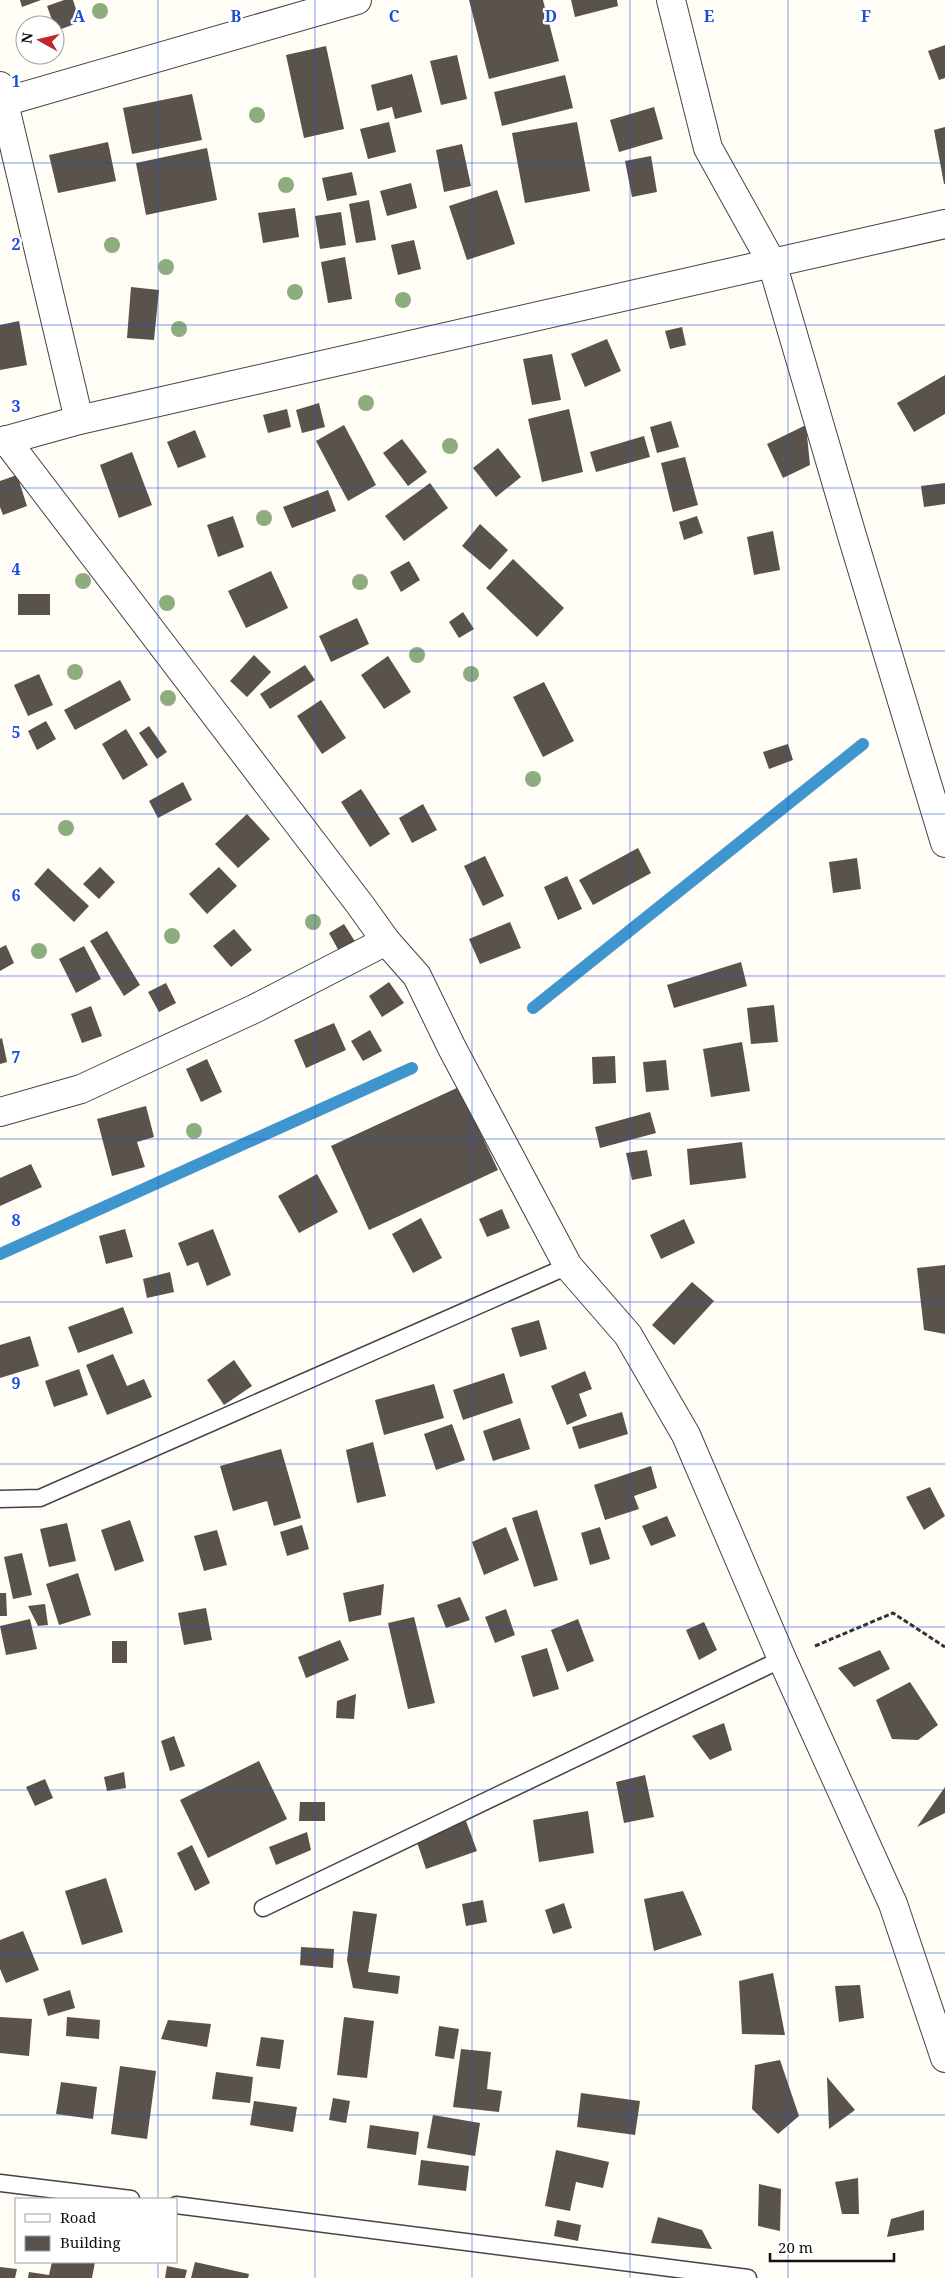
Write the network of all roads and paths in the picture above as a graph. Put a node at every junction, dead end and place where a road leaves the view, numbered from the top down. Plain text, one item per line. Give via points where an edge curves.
1 (357, 0) edge
2 (671, 0) edge
3 (2, 97) edge
4 (945, 224) edge
5 (772, 263) junction
6 (79, 420) junction
7 (3, 441) edge
8 (945, 843) edge
9 (386, 941) junction
10 (0, 1112) edge
11 (568, 1266) junction
12 (0, 1499) edge
13 (945, 1648) edge
14 (782, 1660) junction
15 (263, 1908) dead end
16 (945, 2058) edge
17 (0, 2183) edge
18 (123, 2198) edge
19 (178, 2205) edge
20 (748, 2278) edge

1 - 3 street
2 - 5 street via 708,148
3 - 6 street
4 - 5 street
5 - 6 street
5 - 8 street
6 - 7 street
7 - 9 street
9 - 10 street via 254,1009 82,1090
9 - 11 street via 417,976
11 - 12 lane via 40,1498
11 - 14 street via 628,1335 686,1435
13 - 14 path via 893,1613
14 - 15 lane
14 - 16 street via 893,1904
17 - 18 lane
19 - 20 lane

